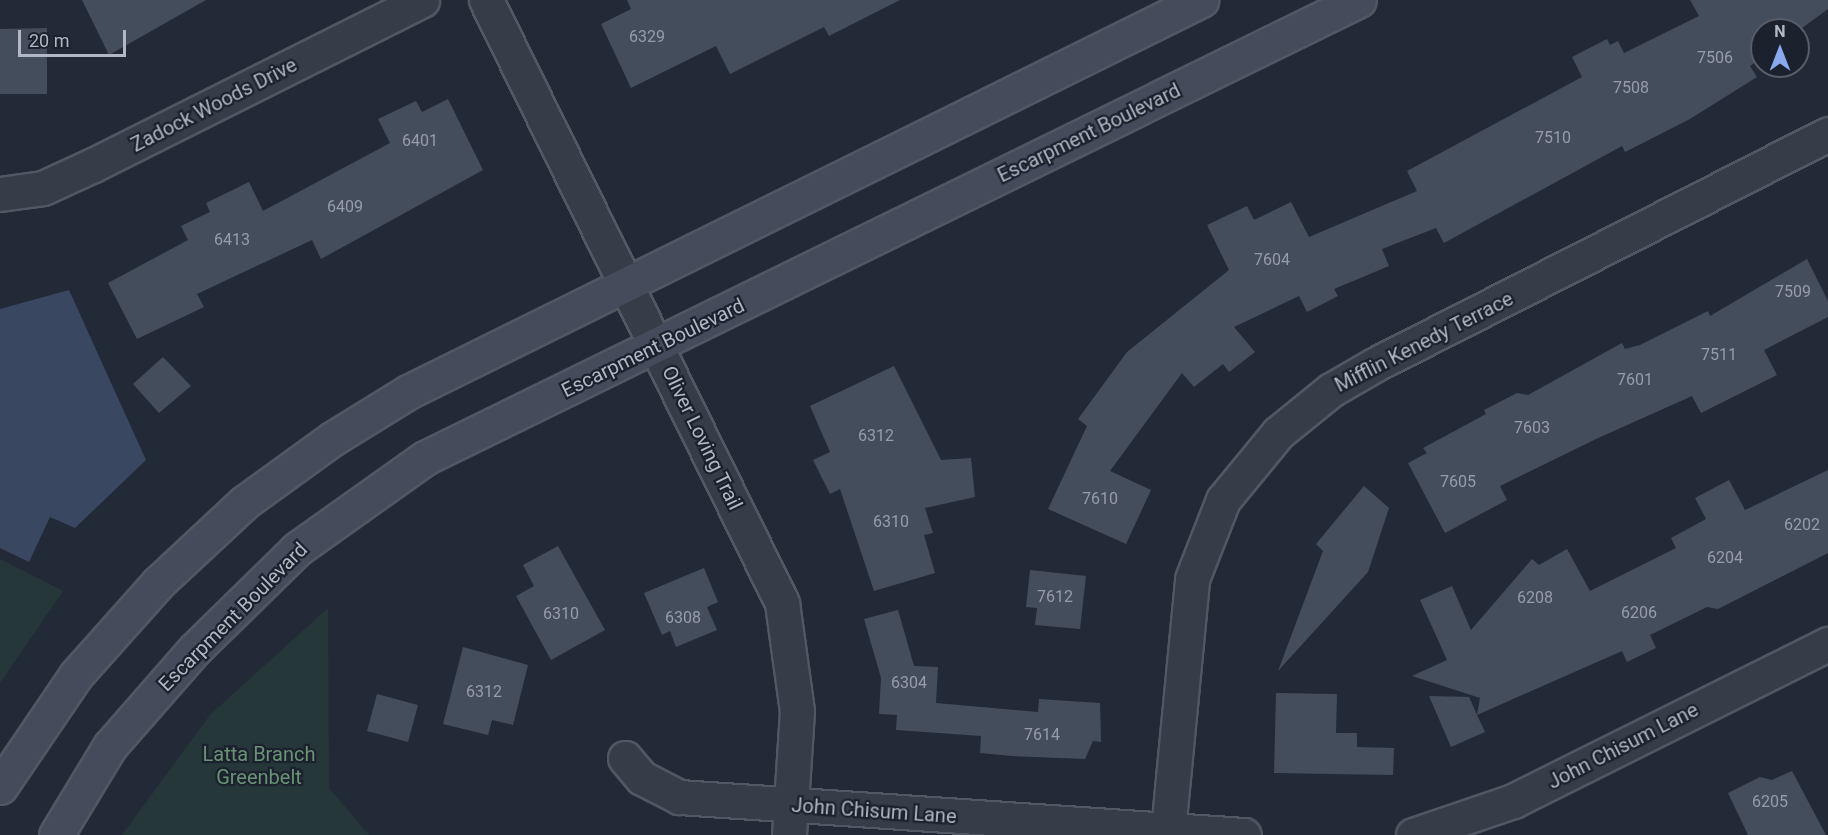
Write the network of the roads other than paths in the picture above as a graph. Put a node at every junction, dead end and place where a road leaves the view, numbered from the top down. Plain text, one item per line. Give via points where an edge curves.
1 (422, 0) edge
2 (486, 0) edge
3 (1201, 0) edge
4 (1359, 0) edge
5 (1828, 134) edge
6 (0, 194) edge
7 (626, 284) junction
8 (657, 346) junction
9 (1828, 644) edge
10 (625, 758) dead end
11 (0, 786) edge
12 (790, 820) edge
13 (1168, 830) junction
14 (56, 835) edge
15 (1244, 835) edge
16 (1413, 835) edge

1 - 6 street, Zadock Woods Drive via 43,188
2 - 7 street, Oliver Loving Trail
3 - 7 main road
4 - 8 main road, Escarpment Boulevard
5 - 13 street, Mifflin Kenedy Terrace via 1376,364 1331,390 1278,433 1224,500 1192,579
7 - 8 street, Oliver Loving Trail
7 - 11 main road via 408,392 244,502 158,583 76,675
8 - 12 street, Oliver Loving Trail via 782,603 797,711
8 - 14 main road, Escarpment Boulevard via 425,458 297,549 195,648 110,746
9 - 16 street, John Chisum Lane via 1472,820
10 - 12 street, John Chisum Lane via 642,778 679,797
12 - 13 street, John Chisum Lane
13 - 15 street, John Chisum Lane

